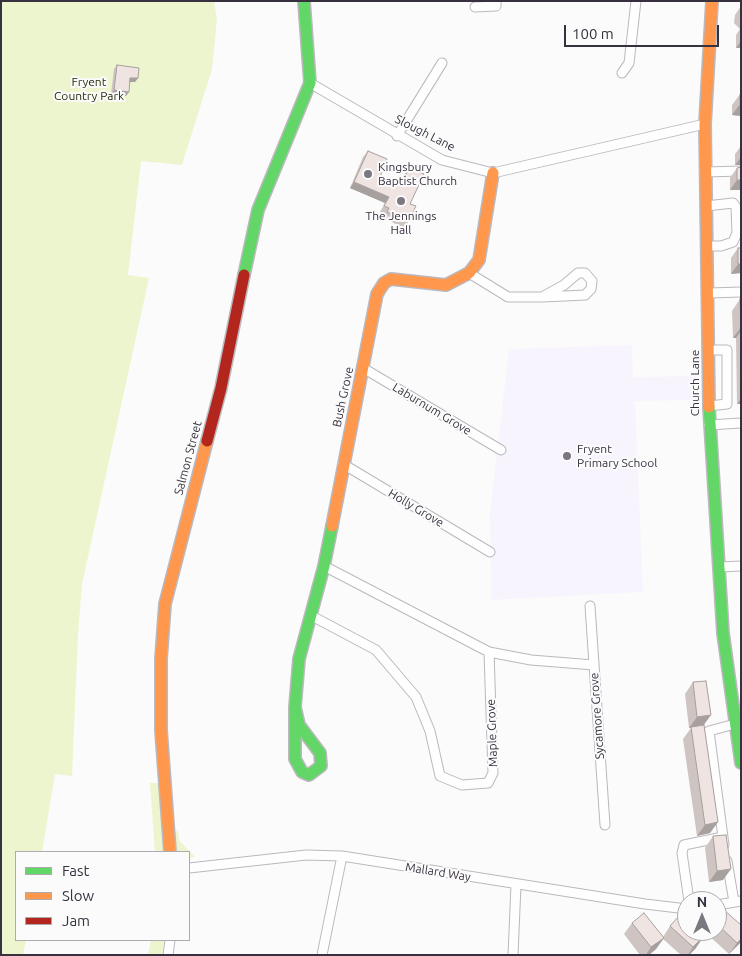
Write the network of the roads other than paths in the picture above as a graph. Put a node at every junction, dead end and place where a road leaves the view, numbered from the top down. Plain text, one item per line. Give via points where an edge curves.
1 (304, 1) edge
2 (496, 1) edge
3 (636, 1) edge
4 (712, 1) edge
5 (475, 7) dead end
6 (442, 63) dead end
7 (622, 73) dead end
8 (310, 83) junction
9 (705, 124) junction
10 (397, 136) junction
11 (741, 171) edge
12 (705, 172) junction
13 (493, 173) junction
14 (706, 206) junction
15 (707, 246) junction
16 (469, 273) junction
17 (741, 292) edge
18 (709, 294) junction
19 (542, 297) junction
20 (709, 350) junction
21 (363, 368) junction
22 (709, 406) junction
23 (741, 424) edge
24 (709, 425) junction
25 (501, 450) dead end
26 (343, 464) junction
27 (490, 552) dead end
28 (324, 566) junction
29 (720, 566) junction
30 (741, 566) edge
31 (590, 606) dead end
32 (310, 615) junction
33 (490, 652) junction
34 (594, 665) junction
35 (737, 706) edge
36 (295, 707) junction
37 (735, 724) junction
38 (741, 763) edge
39 (605, 825) dead end
40 (723, 837) junction
41 (170, 851) edge
42 (342, 856) junction
43 (190, 868) edge
44 (516, 884) junction
45 (688, 891) edge
46 (737, 902) edge
47 (677, 908) edge
48 (170, 941) edge
49 (168, 955) edge
50 (322, 955) edge
51 (512, 955) edge

1 - 8 street
2 - 5 street via 496,6
3 - 7 street via 629,63
4 - 9 street, Church Lane
6 - 10 street
8 - 10 street, Slough Lane
8 - 41 street, Salmon Street via 258,210 222,388 165,604 162,730
9 - 12 street, Church Lane
9 - 13 street, Slough Lane
10 - 13 street, Slough Lane via 442,160
11 - 12 street
12 - 14 street, Church Lane
13 - 16 street via 479,260
14 - 15 street, Church Lane
14 - 15 street via 733,203 737,233 734,242
15 - 18 street, Church Lane
16 - 19 street via 508,297
16 - 21 street, Bush Grove via 446,285 391,279 384,283 378,294
17 - 18 street
18 - 20 street, Church Lane
19 - 19 street via 585,295 591,289 592,281 585,273 578,273
20 - 22 street, Church Lane
20 - 22 street via 727,350 727,404
21 - 25 street, Laburnum Grove
21 - 26 street, Bush Grove
22 - 24 street, Church Lane
23 - 24 street
24 - 29 street, Church Lane
26 - 27 street, Holly Grove
26 - 28 street, Bush Grove
28 - 32 street, Bush Grove
28 - 33 street
29 - 30 street
29 - 35 street, Church Lane via 723,633
31 - 34 street, Sycamore Grove
32 - 33 street, Maple Grove via 376,650 416,697 430,731 440,776 462,785 488,784 494,773
32 - 36 street, Bush Grove via 299,659
33 - 34 street via 531,660
34 - 39 street, Sycamore Grove
35 - 37 street, Church Lane
36 - 36 street, Bush Grove via 295,759 302,772 308,775 321,766 320,754 299,726
37 - 38 street, Church Lane
37 - 40 street via 709,731
40 - 45 street via 684,845 682,853
40 - 46 street
42 - 43 street, Mallard Way via 306,855
42 - 44 street, Mallard Way
42 - 50 street
44 - 47 street, Mallard Way
44 - 51 street
48 - 49 street

